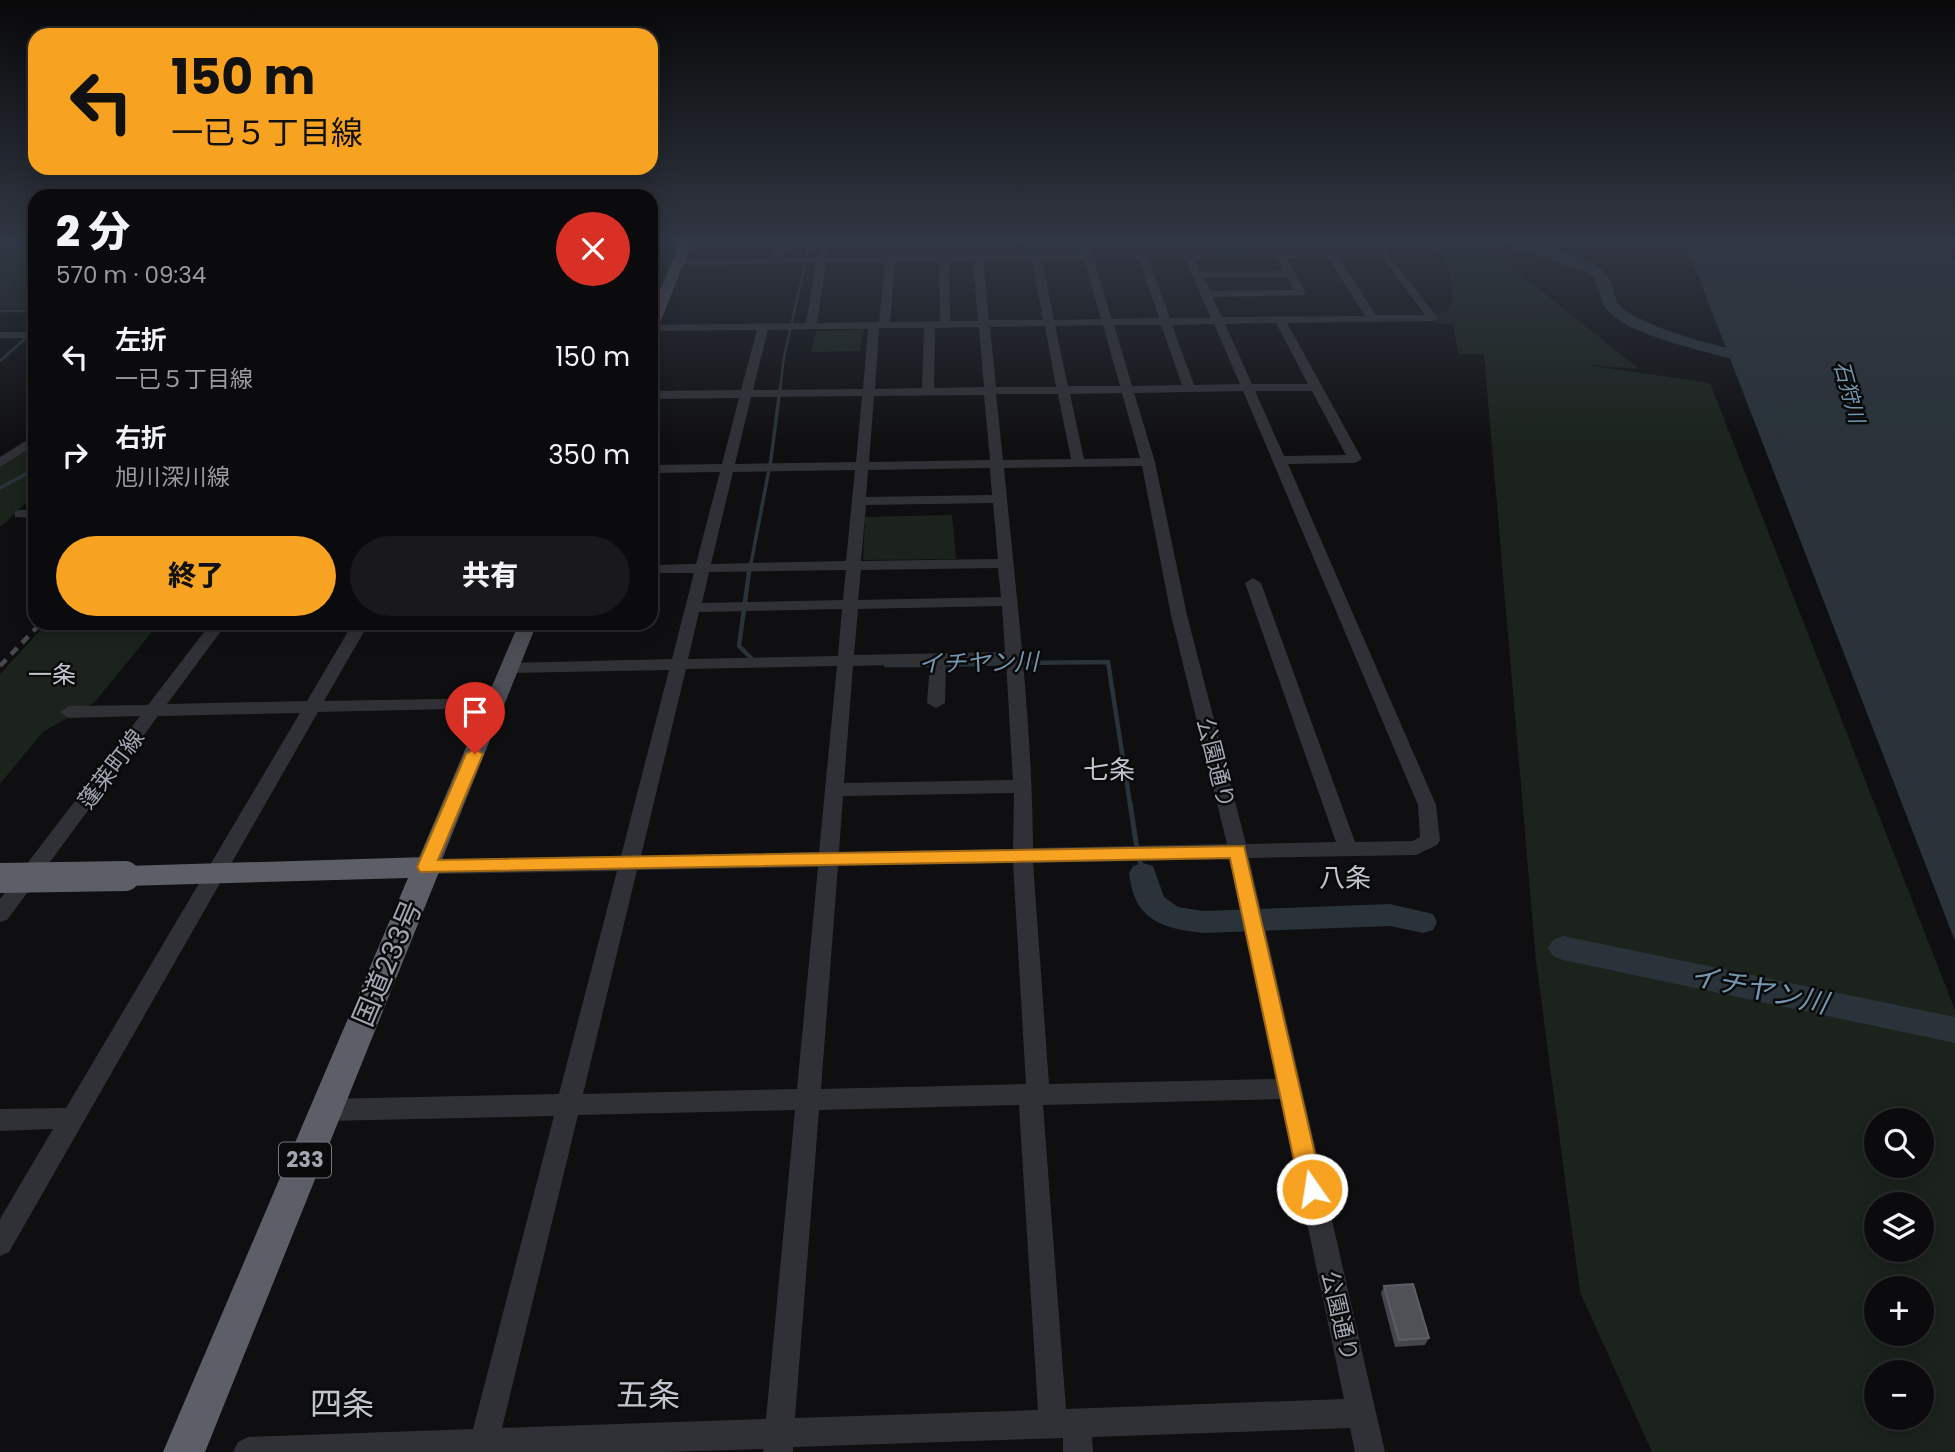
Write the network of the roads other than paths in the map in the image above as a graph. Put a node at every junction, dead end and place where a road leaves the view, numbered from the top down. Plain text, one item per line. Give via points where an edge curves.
1 (814, 310) edge
2 (881, 310) edge
3 (945, 310) edge
4 (982, 310) edge
5 (1047, 310) edge
6 (1105, 310) edge
7 (1161, 310) edge
8 (1213, 310) edge
9 (1367, 310) edge
10 (1427, 310) edge
11 (1373, 319) junction
12 (1218, 320) junction
13 (1280, 320) junction
14 (1165, 321) junction
15 (1109, 322) junction
16 (1050, 323) junction
17 (930, 324) junction
18 (945, 324) junction
19 (983, 324) junction
20 (879, 325) junction
21 (762, 326) junction
22 (811, 326) junction
23 (658, 328) edge
24 (0, 335) edge
25 (28, 335) edge
26 (1317, 387) junction
27 (1189, 388) junction
28 (1248, 388) junction
29 (1129, 389) junction
30 (1065, 390) junction
31 (990, 391) junction
32 (928, 392) junction
33 (867, 393) junction
34 (746, 394) junction
35 (658, 395) edge
36 (28, 444) edge
37 (1280, 460) junction
38 (1148, 461) junction
39 (0, 463) edge
40 (1078, 463) junction
41 (996, 464) junction
42 (862, 466) junction
43 (726, 467) junction
44 (658, 469) edge
45 (999, 499) junction
46 (859, 501) junction
47 (1007, 563) junction
48 (854, 566) junction
49 (702, 568) junction
50 (658, 569) edge
51 (1252, 583) dead end
52 (1010, 601) junction
53 (850, 604) junction
54 (691, 608) junction
55 (214, 630) edge
56 (357, 630) edge
57 (525, 630) edge
58 (1014, 657) junction
59 (938, 659) junction
60 (845, 661) junction
61 (677, 664) junction
62 (509, 668) junction
63 (496, 703) junction
64 (936, 703) dead end
65 (313, 707) junction
66 (155, 710) junction
67 (69, 712) dead end
68 (1023, 786) junction
69 (835, 790) junction
70 (1348, 849) junction
71 (1238, 851) junction
72 (1024, 856) junction
73 (829, 860) junction
74 (626, 864) junction
75 (426, 867) junction
76 (214, 873) junction
77 (0, 878) edge
78 (0, 914) edge
79 (1289, 1088) junction
80 (1034, 1094) junction
81 (809, 1099) junction
82 (569, 1107) junction
83 (326, 1110) junction
84 (75, 1118) junction
85 (0, 1120) edge
86 (0, 1243) edge
87 (1362, 1413) junction
88 (1065, 1423) junction
89 (779, 1442) edge
90 (483, 1448) edge
91 (184, 1452) edge
92 (248, 1452) edge
93 (1078, 1452) edge
94 (1370, 1452) edge

1 - 22 street
2 - 20 street
3 - 18 street
4 - 19 street
5 - 16 street
6 - 15 street, 公園通り
7 - 14 street
8 - 12 street
9 - 11 street
10 - 11 street via 1433,318
11 - 13 street
12 - 13 street
12 - 14 street
12 - 28 street
13 - 26 street
14 - 15 street
14 - 27 street
15 - 16 street
15 - 29 street, 公園通り
16 - 19 street
16 - 30 street
17 - 18 street
17 - 20 street
17 - 32 street
18 - 19 street
19 - 31 street
20 - 22 street
20 - 33 street
21 - 22 street
21 - 23 street
21 - 34 street
24 - 25 street
26 - 28 street
26 - 37 street via 1355,458
27 - 28 street
27 - 29 street
28 - 37 street
29 - 30 street
29 - 38 street, 公園通り
30 - 31 street
30 - 40 street
31 - 32 street
31 - 41 street
32 - 33 street
33 - 34 street
33 - 42 street
34 - 35 street
34 - 43 street
36 - 39 street
37 - 70 street via 1427,805 1431,826 1430,839 1416,848
38 - 40 street
38 - 71 street, 公園通り via 1179,615
40 - 41 street
41 - 42 street
41 - 45 street
42 - 43 street
42 - 46 street
43 - 44 street
43 - 49 street
45 - 46 street
45 - 47 street
46 - 48 street
47 - 48 street
47 - 52 street
48 - 49 street
48 - 53 street
49 - 50 street
49 - 54 street
51 - 70 street
52 - 53 street
52 - 58 street
53 - 54 street
53 - 60 street
54 - 61 street
55 - 66 street, 蓬莱町線
56 - 65 street
57 - 62 main road
58 - 59 street
58 - 68 street
59 - 60 street
59 - 64 street
60 - 61 street
60 - 69 street
61 - 62 street
61 - 74 street
62 - 63 main road
63 - 65 street
63 - 75 main road
65 - 66 street
65 - 76 street
66 - 67 street
66 - 78 street, 蓬莱町線
68 - 69 street
68 - 72 street
69 - 73 street
70 - 71 street
71 - 72 street
71 - 79 street, 公園通り
72 - 73 street
72 - 80 street
73 - 74 street
73 - 81 street
74 - 75 street
74 - 82 street
75 - 76 highway, 国道233号
75 - 83 highway, 国道233号 / 233
76 - 77 highway, 国道233号, bridge
76 - 84 street
79 - 80 street
79 - 87 street, 公園通り
80 - 81 street
80 - 88 street
81 - 82 street
81 - 89 street
82 - 83 street
82 - 90 street
83 - 91 highway, 国道233号 / 233
84 - 85 street
84 - 86 street
87 - 88 street
87 - 94 street, 公園通り
88 - 89 street
88 - 93 street
89 - 90 street
90 - 92 street

